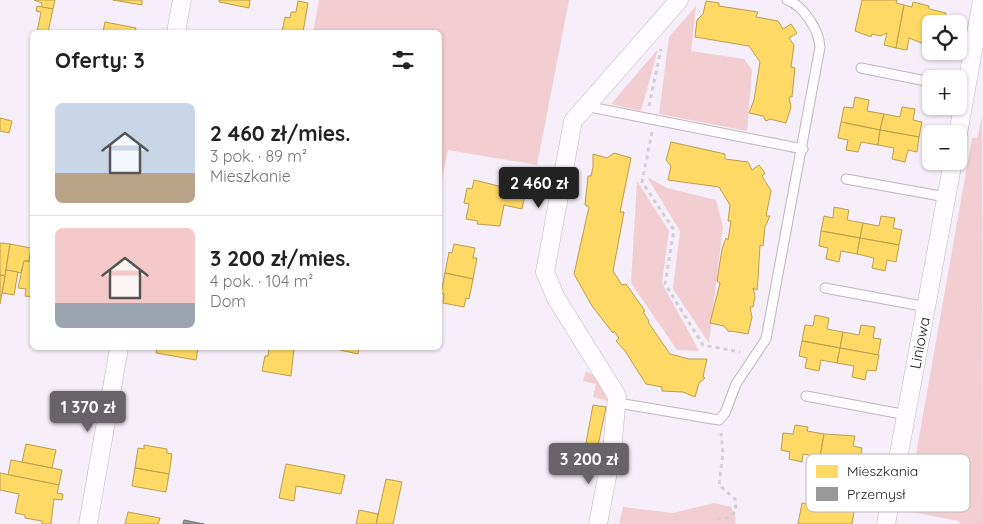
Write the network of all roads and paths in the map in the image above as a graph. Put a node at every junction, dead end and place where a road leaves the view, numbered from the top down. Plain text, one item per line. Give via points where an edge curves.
1 (182, 0) edge
2 (679, 0) edge
3 (787, 0) edge
4 (982, 0) edge
5 (654, 28) junction
6 (176, 30) edge
7 (861, 68) dead end
8 (967, 70) edge
9 (922, 80) edge
10 (585, 106) junction
11 (650, 120) junction
12 (803, 149) junction
13 (951, 170) edge
14 (846, 179) dead end
15 (946, 197) junction
16 (825, 288) dead end
17 (927, 307) junction
18 (120, 350) edge
19 (756, 355) junction
20 (806, 396) dead end
21 (618, 404) junction
22 (906, 414) junction
23 (719, 420) junction
24 (899, 454) edge
25 (717, 519) dead end
26 (88, 524) edge
27 (598, 524) edge

1 - 6 street
2 - 5 street
3 - 12 lane via 799,7 820,41
4 - 8 street
5 - 10 street
5 - 11 path via 664,37 649,108
7 - 9 lane
10 - 11 lane
10 - 21 street via 573,121 545,272 556,298 614,390
11 - 12 lane
11 - 19 path via 652,132 642,182 674,230 664,284 704,345
12 - 19 lane via 766,339
13 - 15 street, Liniowa
14 - 15 lane
15 - 17 street, Liniowa
16 - 17 lane
17 - 22 street, Liniowa
18 - 26 street
19 - 23 lane via 736,384
20 - 22 lane
21 - 23 lane
21 - 27 street
22 - 24 street, Liniowa
23 - 25 path via 723,453 719,485 735,499 736,511 730,517

